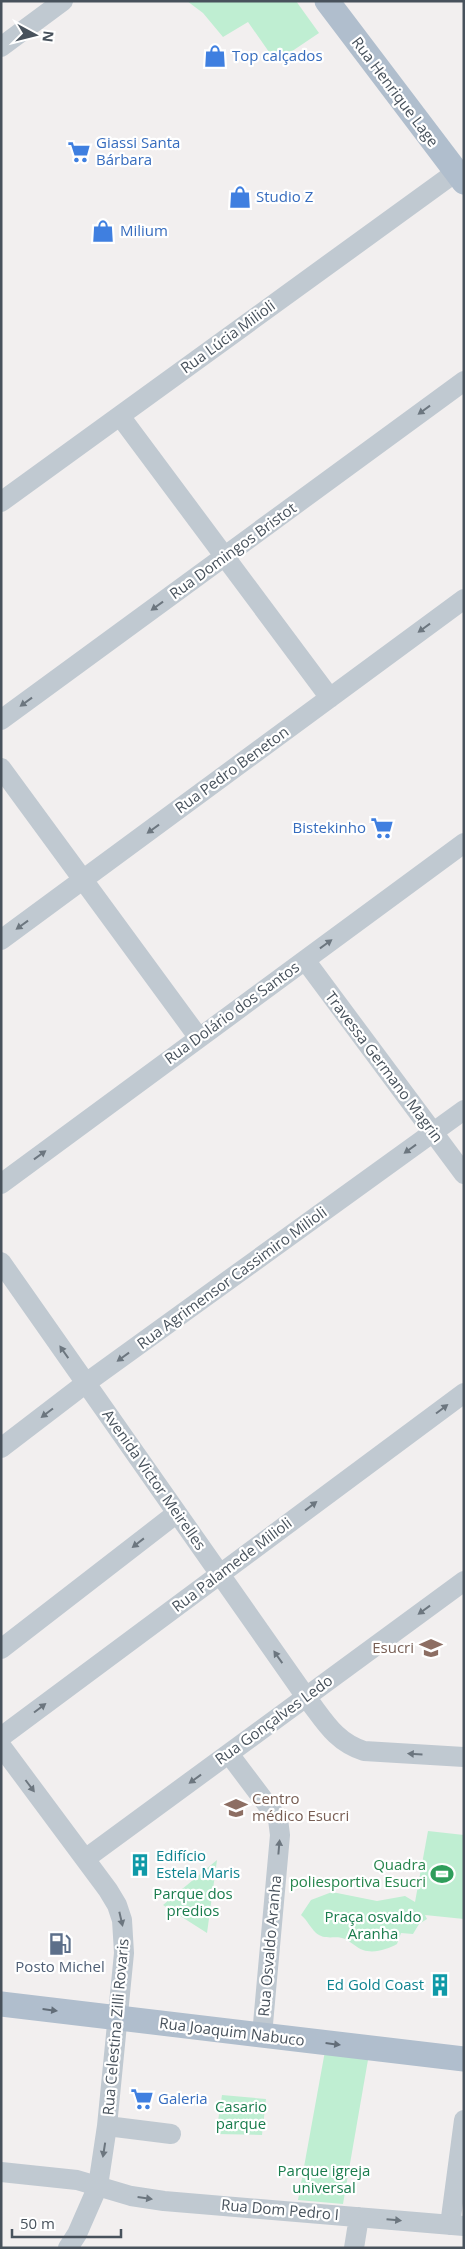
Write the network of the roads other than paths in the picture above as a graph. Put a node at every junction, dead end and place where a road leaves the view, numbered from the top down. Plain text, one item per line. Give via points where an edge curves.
1 (63, 1) edge
2 (327, 1) edge
3 (1, 47) edge
4 (460, 177) edge
5 (464, 381) edge
6 (120, 416) junction
7 (1, 502) edge
8 (225, 557) junction
9 (464, 600) edge
10 (330, 698) junction
11 (1, 720) edge
12 (1, 768) edge
13 (464, 843) edge
14 (82, 880) junction
15 (1, 940) edge
16 (304, 960) junction
17 (198, 1038) junction
18 (464, 1110) edge
19 (433, 1132) junction
20 (464, 1174) edge
21 (1, 1184) edge
22 (1, 1262) edge
23 (86, 1383) junction
24 (464, 1393) edge
25 (1, 1448) edge
26 (177, 1513) junction
27 (220, 1574) junction
28 (464, 1581) edge
29 (1, 1649) edge
30 (306, 1697) junction
31 (1, 1737) edge
32 (1, 1746) edge
33 (229, 1754) junction
34 (464, 1756) edge
35 (85, 1859) junction
36 (1, 2004) edge
37 (118, 2018) junction
38 (262, 2035) junction
39 (464, 2059) edge
40 (464, 2120) edge
41 (107, 2126) junction
42 (171, 2134) dead end
43 (1, 2172) edge
44 (98, 2186) junction
45 (359, 2217) junction
46 (457, 2226) edge
47 (68, 2248) edge
48 (354, 2248) edge

1 - 3 street
2 - 4 main road, Rua Henrique Lage
4 - 6 street, Rua Lúcia Milioli
5 -> 8 street, Rua Domingos Bristot
6 - 7 street, Rua Lúcia Milioli
6 - 8 street
8 - 10 street
8 -> 11 street, Rua Domingos Bristot
9 -> 10 street, Rua Pedro Beneton
10 -> 14 street, Rua Pedro Beneton
12 - 14 street
16 -> 13 street, Rua Dolário dos Santos
14 -> 15 street, Rua Pedro Beneton
14 - 17 street
16 - 17 street, Rua Dolário dos Santos
16 - 19 street, Travessa Germano Magrin
21 -> 17 street, Rua Dolário dos Santos
18 - 19 street, Rua Agrimensor Cassimiro Milioli
19 - 20 street, Travessa Germano Magrin
19 -> 23 street, Rua Agrimensor Cassimiro Milioli
23 -> 22 street, Avenida Victor Meirelles
23 -> 25 street, Rua Agrimensor Cassimiro Milioli
23 - 26 street, Avenida Victor Meirelles
27 -> 24 street, Rua Palamede Milioli
26 - 27 street, Avenida Victor Meirelles
26 -> 29 street
30 -> 27 street, Avenida Victor Meirelles
31 -> 27 street, Rua Palamede Milioli
28 -> 30 street, Rua Gonçalves Ledo
30 - 33 street, Rua Gonçalves Ledo
34 -> 30 street, Avenida Victor Meirelles via 364,1751 349,1746 336,1736
32 -> 35 street, Rua Celestina Zilli Rovaris
33 -> 35 street, Rua Gonçalves Ledo
38 -> 33 street, Rua Osvaldo Aranha via 280,1836 278,1819
35 -> 37 street, Rua Celestina Zilli Rovaris via 108,1890 122,1920 124,1953
36 -> 37 main road, Rua Joaquim Nabuco
37 - 38 main road, Rua Joaquim Nabuco
37 - 41 street, Rua Celestina Zilli Rovaris
38 -> 39 main road, Rua Joaquim Nabuco
40 - 46 street
41 - 42 street
41 -> 44 street, Rua Celestina Zilli Rovaris
43 - 44 street, Rua Dom Pedro I via 77,2180
44 -> 45 street, Rua Dom Pedro I via 164,2201
44 - 47 street, Rua Celestina Zilli Rovaris
45 -> 46 street, Rua Dom Pedro I
45 - 48 street

